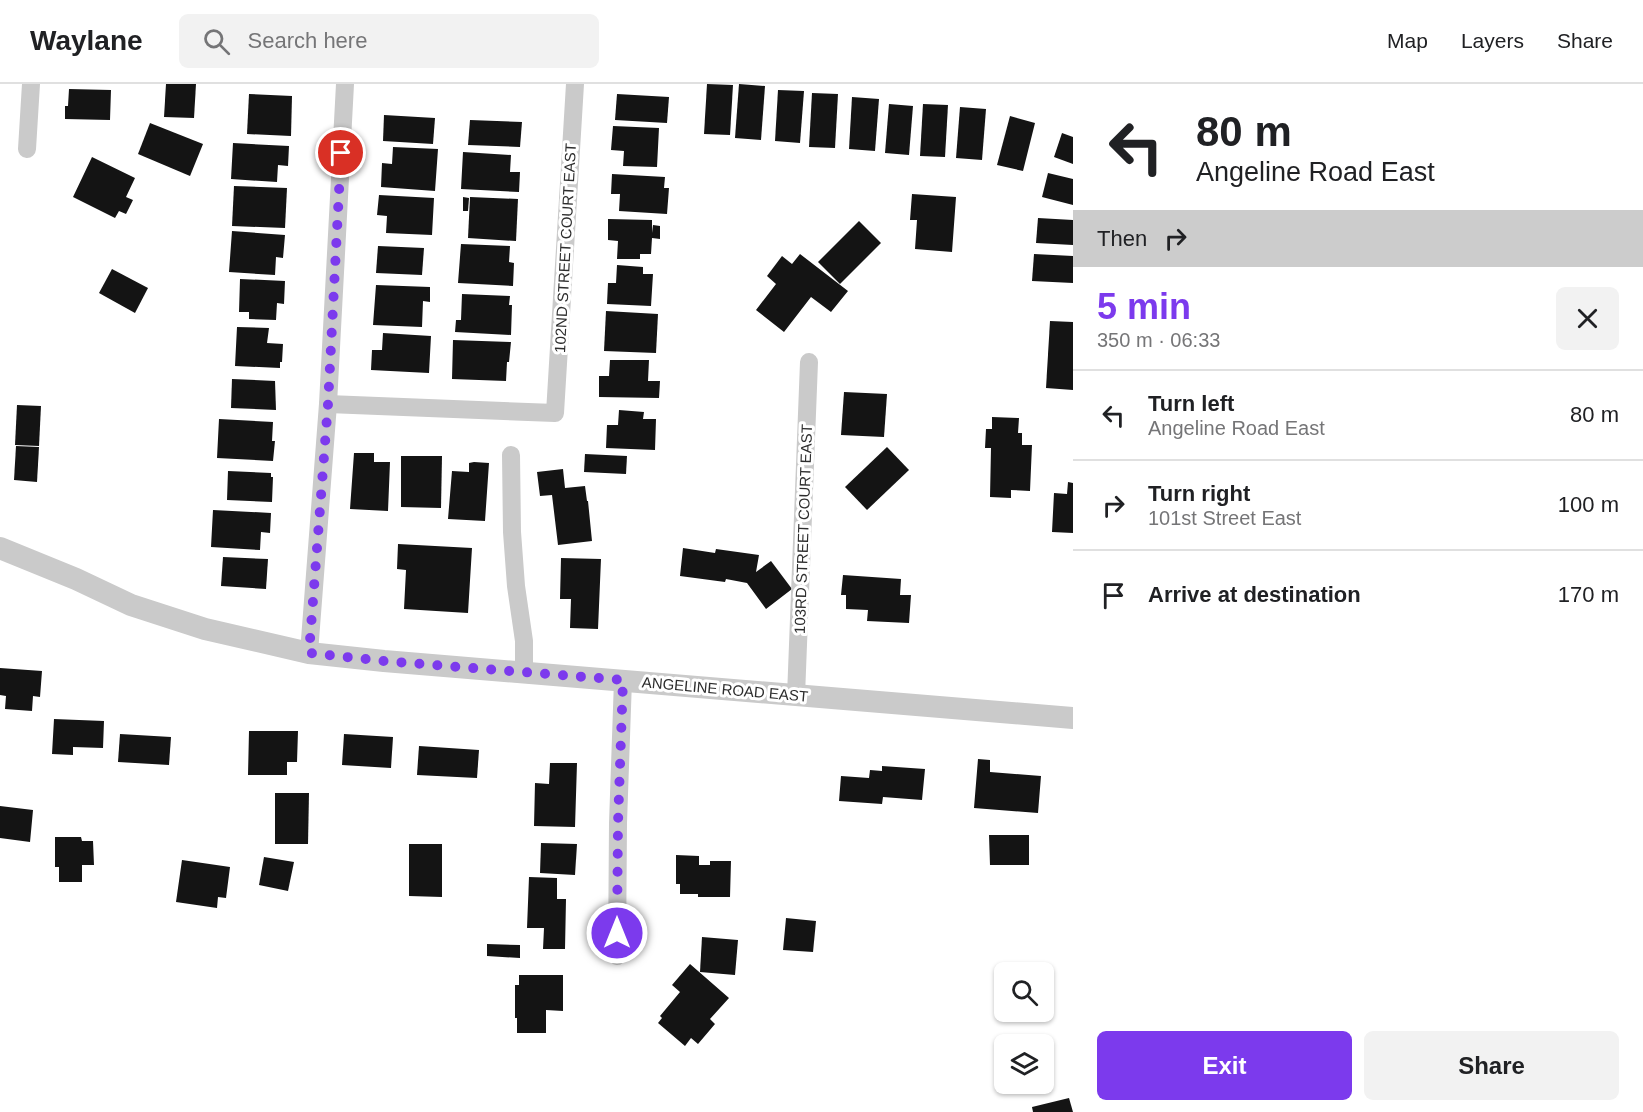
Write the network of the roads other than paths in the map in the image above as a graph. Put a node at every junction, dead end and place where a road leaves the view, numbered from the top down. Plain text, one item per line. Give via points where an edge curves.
1 (31, 84) edge
2 (345, 84) edge
3 (575, 84) edge
4 (27, 149) dead end
5 (809, 362) dead end
6 (328, 404) junction
7 (511, 455) dead end
8 (0, 548) edge
9 (309, 653) junction
10 (524, 673) junction
11 (623, 680) junction
12 (796, 696) junction
13 (1073, 718) edge
14 (617, 956) dead end

1 - 4 street
2 - 6 street
3 - 6 street, 102ND STREET COURT EAST via 555,413
5 - 12 street, 103RD STREET COURT EAST
6 - 9 street
7 - 10 street via 512,532
8 - 9 street, ANGELINE ROAD EAST via 131,605 205,629
9 - 10 street, ANGELINE ROAD EAST
10 - 11 street, ANGELINE ROAD EAST
11 - 12 street, ANGELINE ROAD EAST
11 - 14 street
12 - 13 street, ANGELINE ROAD EAST

